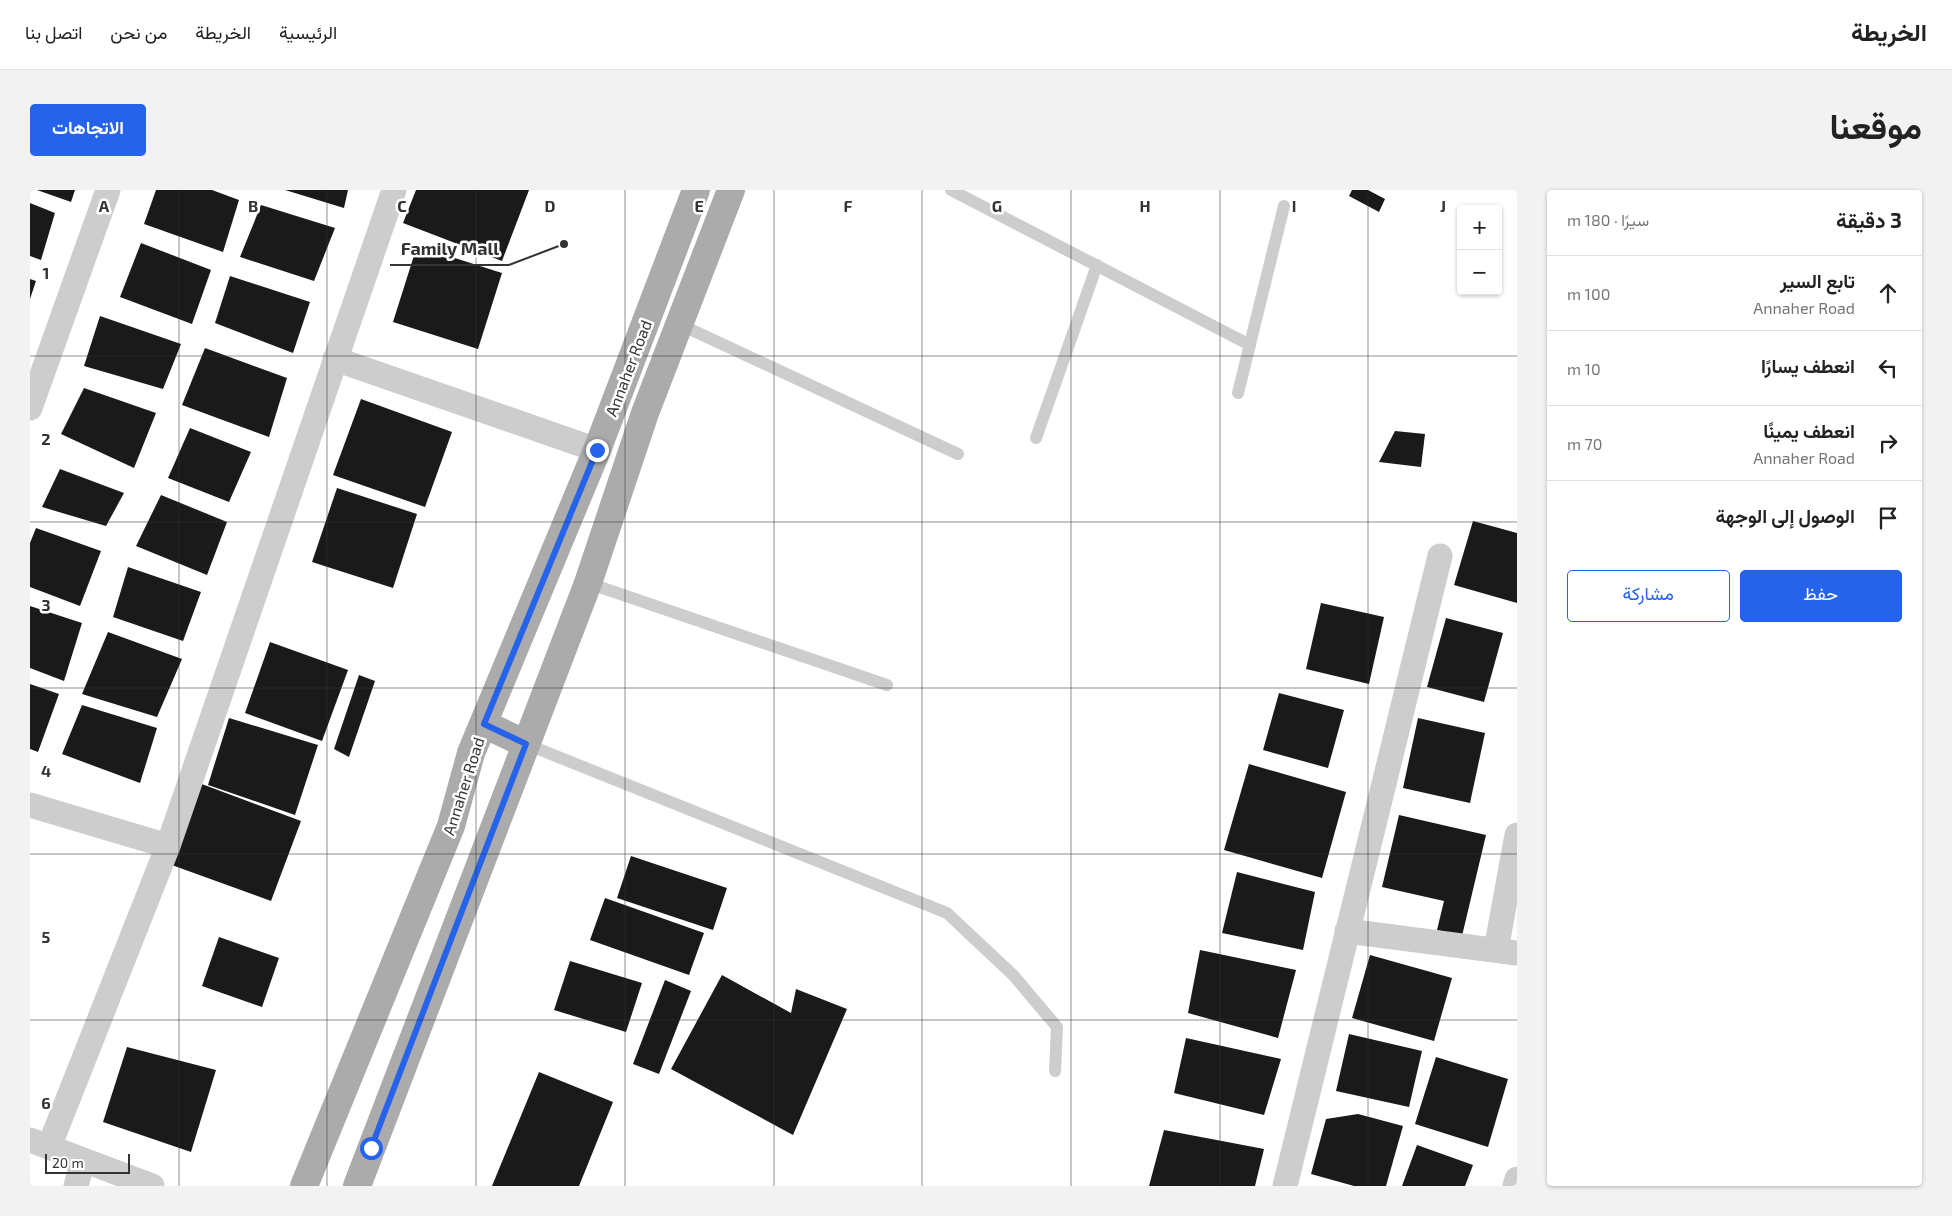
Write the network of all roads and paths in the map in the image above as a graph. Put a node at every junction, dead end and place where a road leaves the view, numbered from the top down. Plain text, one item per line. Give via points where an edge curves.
1 (108, 190) edge
2 (394, 190) edge
3 (696, 190) edge
4 (731, 190) edge
5 (951, 190) edge
6 (1284, 206) dead end
7 (1097, 265) junction
8 (679, 324) junction
9 (1250, 344) junction
10 (335, 359) junction
11 (1238, 393) dead end
12 (30, 408) edge
13 (1036, 438) dead end
14 (597, 450) junction
15 (958, 454) dead end
16 (1440, 556) dead end
17 (588, 583) junction
18 (887, 685) dead end
19 (484, 724) junction
20 (526, 744) junction
21 (30, 805) edge
22 (1517, 835) edge
23 (168, 846) junction
24 (1347, 931) junction
25 (1506, 952) edge
26 (1055, 1071) dead end
27 (40, 1143) edge
28 (83, 1160) junction
29 (1517, 1178) edge
30 (76, 1186) edge
31 (152, 1186) edge
32 (304, 1186) edge
33 (358, 1186) edge
34 (1285, 1186) edge
35 (1515, 1186) edge

1 - 12 street
2 - 10 street
3 - 14 main road, Annaher Road
4 - 8 main road, Annaher Road
5 - 7 lane
6 - 9 lane
7 - 9 lane
7 - 13 lane
8 - 15 lane
8 - 17 main road, Annaher Road via 645,413
9 - 11 lane
10 - 14 street
10 - 23 street
14 - 19 main road, Annaher Road
16 - 24 street
17 - 18 lane
17 - 20 main road, Annaher Road
19 - 20 main road
19 - 32 main road, Annaher Road via 471,753 451,826
20 - 26 lane via 947,913 1014,976 1057,1027
20 - 33 main road, Annaher Road
21 - 23 street
22 - 25 street
23 - 27 street
24 - 25 street
24 - 34 street
27 - 28 street
28 - 30 street
28 - 31 street
29 - 35 street

